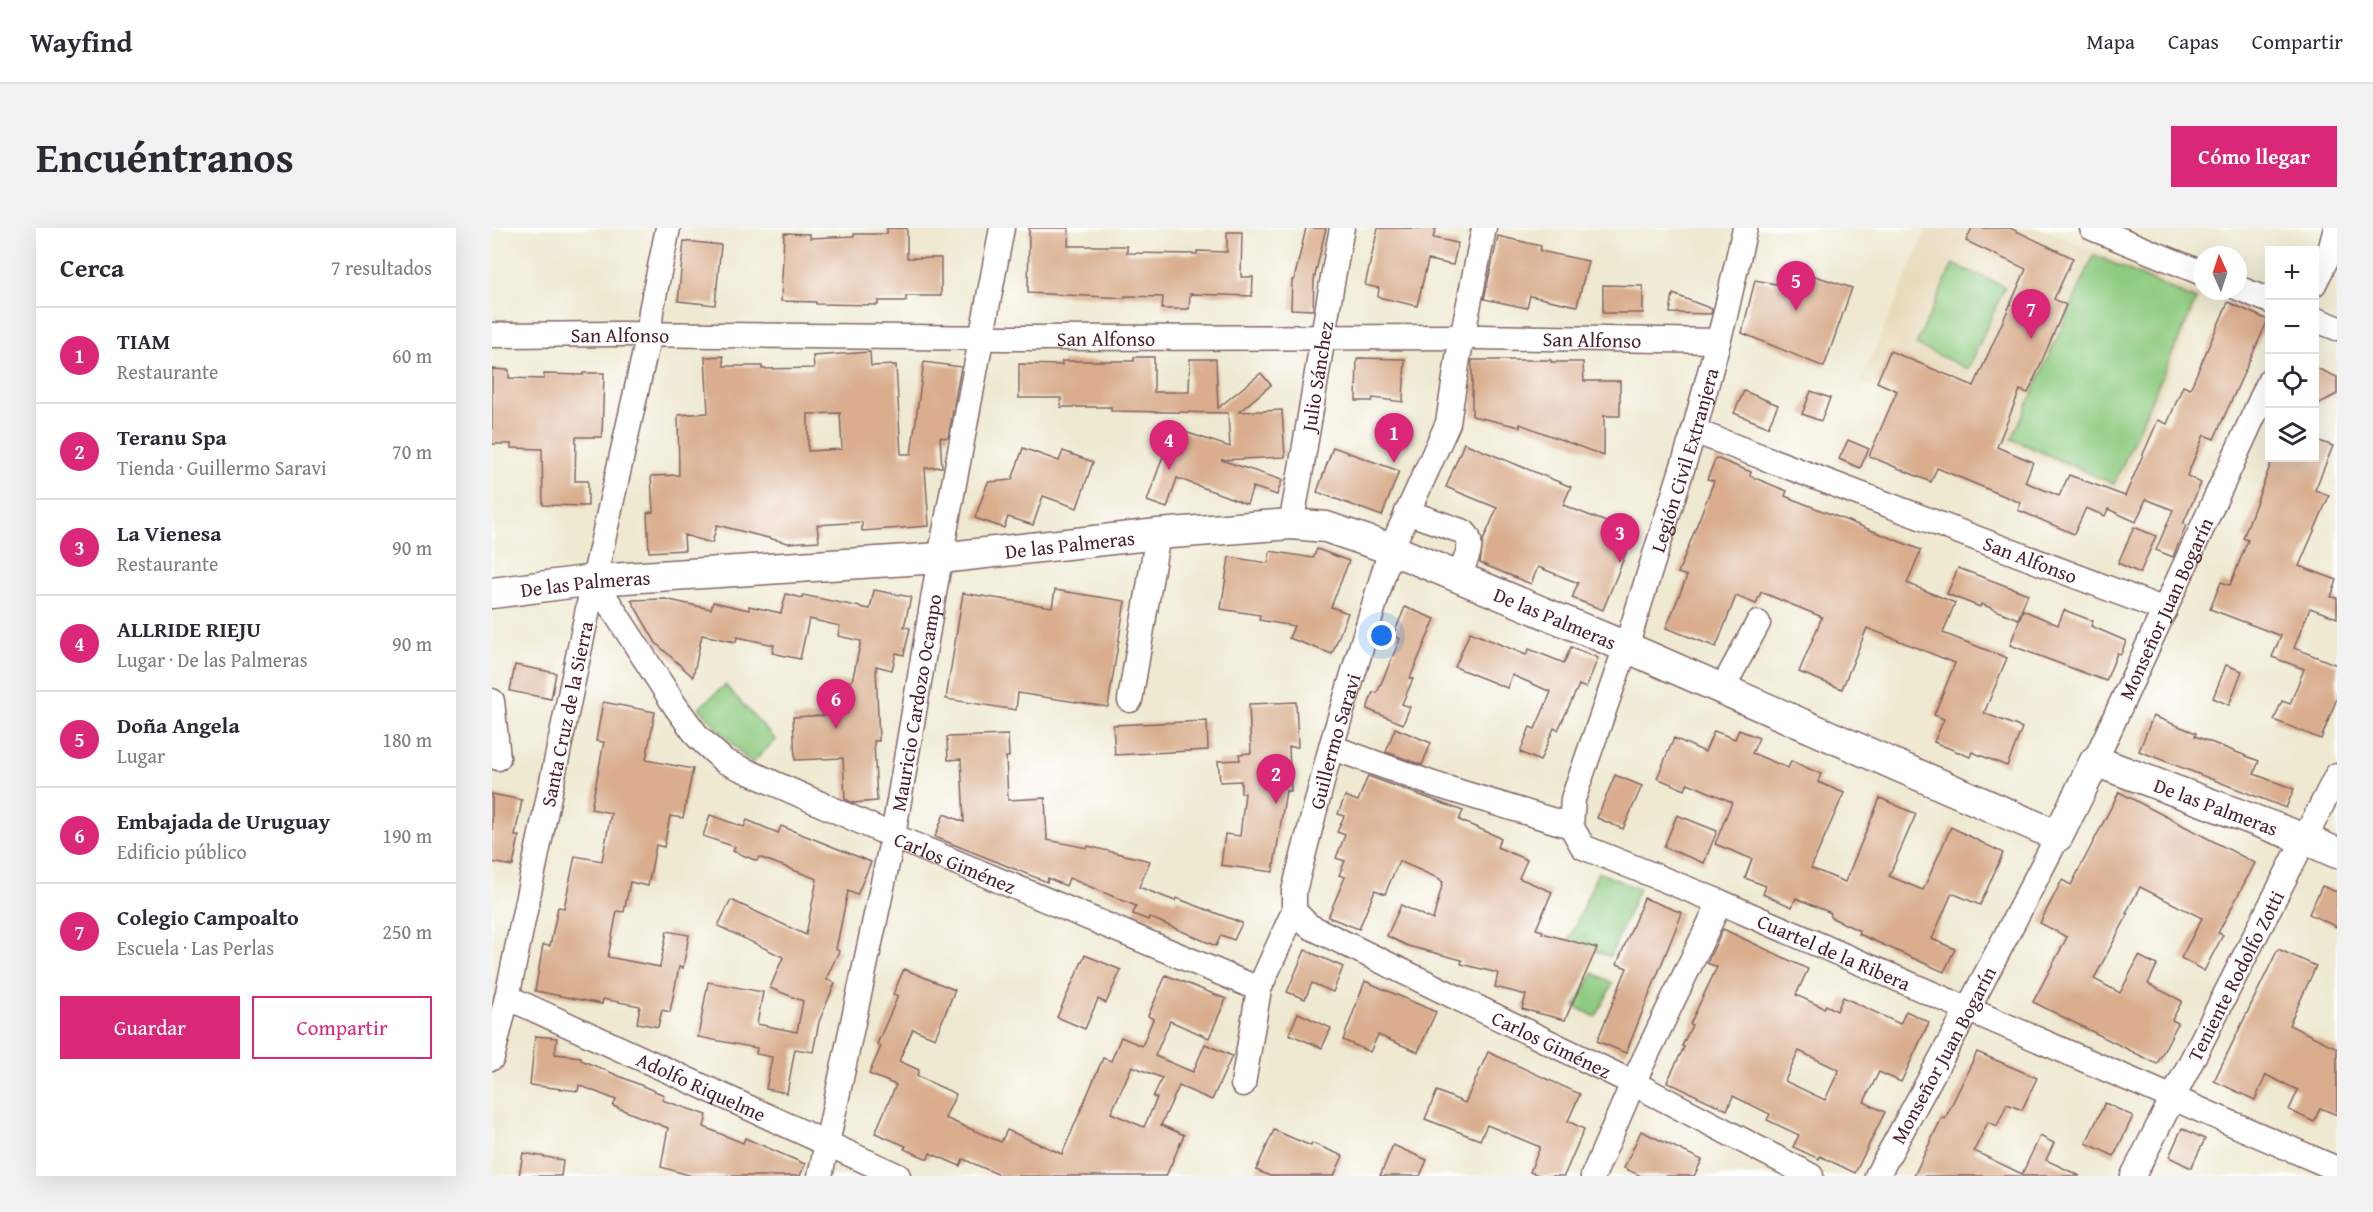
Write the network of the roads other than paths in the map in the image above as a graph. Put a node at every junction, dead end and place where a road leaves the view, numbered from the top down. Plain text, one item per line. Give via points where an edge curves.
1 (668, 228) edge
2 (1002, 228) edge
3 (1342, 228) edge
4 (1484, 228) edge
5 (1745, 228) edge
6 (2092, 228) edge
7 (2336, 228) edge
8 (2193, 269) edge
9 (2319, 274) edge
10 (2247, 292) edge
11 (2268, 300) edge
12 (2319, 321) edge
13 (2337, 328) edge
14 (650, 334) junction
15 (492, 335) edge
16 (982, 337) junction
17 (1322, 338) junction
18 (1462, 339) junction
19 (1718, 341) junction
20 (2265, 391) edge
21 (1694, 431) junction
22 (1407, 512) junction
23 (1291, 524) junction
24 (1158, 534) junction
25 (1390, 549) junction
26 (940, 558) junction
27 (1458, 578) junction
28 (594, 580) junction
29 (492, 593) edge
30 (2165, 610) junction
31 (1758, 623) dead end
32 (1626, 648) junction
33 (1722, 690) junction
34 (1130, 700) dead end
35 (492, 701) edge
36 (1331, 747) junction
37 (498, 758) dead end
38 (2095, 761) junction
39 (2337, 775) edge
40 (1571, 825) junction
41 (893, 836) junction
42 (2058, 836) junction
43 (2305, 839) junction
44 (2337, 853) edge
45 (1720, 902) junction
46 (1294, 911) junction
47 (1259, 989) junction
48 (507, 997) junction
49 (1968, 1009) junction
50 (492, 1058) edge
51 (1633, 1083) junction
52 (1243, 1084) dead end
53 (2173, 1098) junction
54 (827, 1143) junction
55 (2337, 1169) edge
56 (820, 1176) edge
57 (898, 1176) edge
58 (1593, 1176) edge
59 (1811, 1176) edge
60 (1877, 1176) edge
61 (2133, 1176) edge

1 - 14 street, Santa Cruz de la Sierra
2 - 16 street, Mauricio Cardozo Ocampo
3 - 17 street, Julio Sánchez
4 - 18 street, Guillermo Saravi
5 - 19 street, Legión Civil Extranjera
6 - 8 street
7 - 9 street
10 - 11 street
12 - 13 street
14 - 15 street, San Alfonso
14 - 16 street, San Alfonso
14 - 28 street, Santa Cruz de la Sierra
16 - 17 street, San Alfonso
16 - 26 street, Mauricio Cardozo Ocampo
17 - 18 street, San Alfonso
17 - 23 street, Julio Sánchez
18 - 19 street, San Alfonso
18 - 22 street, Guillermo Saravi via 1448,423
19 - 21 street, Legión Civil Extranjera
20 - 30 street, Monseñor Juan Bogarín
21 - 30 street, San Alfonso
21 - 32 street, Legión Civil Extranjera
22 - 25 street, Guillermo Saravi
22 - 27 street via 1470,537
23 - 24 main road, De las Palmeras
23 - 25 main road, De las Palmeras via 1326,527
24 - 26 main road, De las Palmeras
24 - 34 street
25 - 27 main road, De las Palmeras
25 - 36 street, Guillermo Saravi
26 - 28 main road, De las Palmeras
26 - 41 street, Mauricio Cardozo Ocampo
27 - 32 main road, De las Palmeras
28 - 29 main road, De las Palmeras
28 - 41 street, Carlos Giménez via 676,707 698,737 724,762
28 - 48 street, Santa Cruz de la Sierra
30 - 38 street, Monseñor Juan Bogarín
31 - 33 street
32 - 33 main road
32 - 40 street, Legión Civil Extranjera via 1573,799
33 - 42 main road
35 - 37 street
36 - 40 street via 1465,795
36 - 46 street, Guillermo Saravi via 1294,891
38 - 42 main road, Monseñor Juan Bogarín
38 - 43 main road, De las Palmeras
39 - 43 street, Teniente Rodolfo Zotti
40 - 45 street, Cuartel de la Ribera via 1583,847
41 - 47 street, Carlos Giménez
41 - 54 street, Mauricio Cardozo Ocampo
42 - 49 street, Monseñor Juan Bogarín
43 - 44 main road, De las Palmeras
43 - 53 street, Teniente Rodolfo Zotti
45 - 49 street, Cuartel de la Ribera
45 - 51 street
46 - 47 street, Guillermo Saravi
46 - 51 street, Carlos Giménez via 1309,926
47 - 52 street, Guillermo Saravi
48 - 50 street, Santa Cruz de la Sierra
48 - 54 street, Adolfo Riquelme
49 - 53 street, Cuartel de la Ribera
49 - 60 street, Monseñor Juan Bogarín
51 - 58 street
51 - 59 street, Carlos Giménez
53 - 55 street, Cuartel de la Ribera
53 - 61 street, Teniente Rodolfo Zotti
54 - 56 street, Mauricio Cardozo Ocampo
54 - 57 street, Adolfo Riquelme

